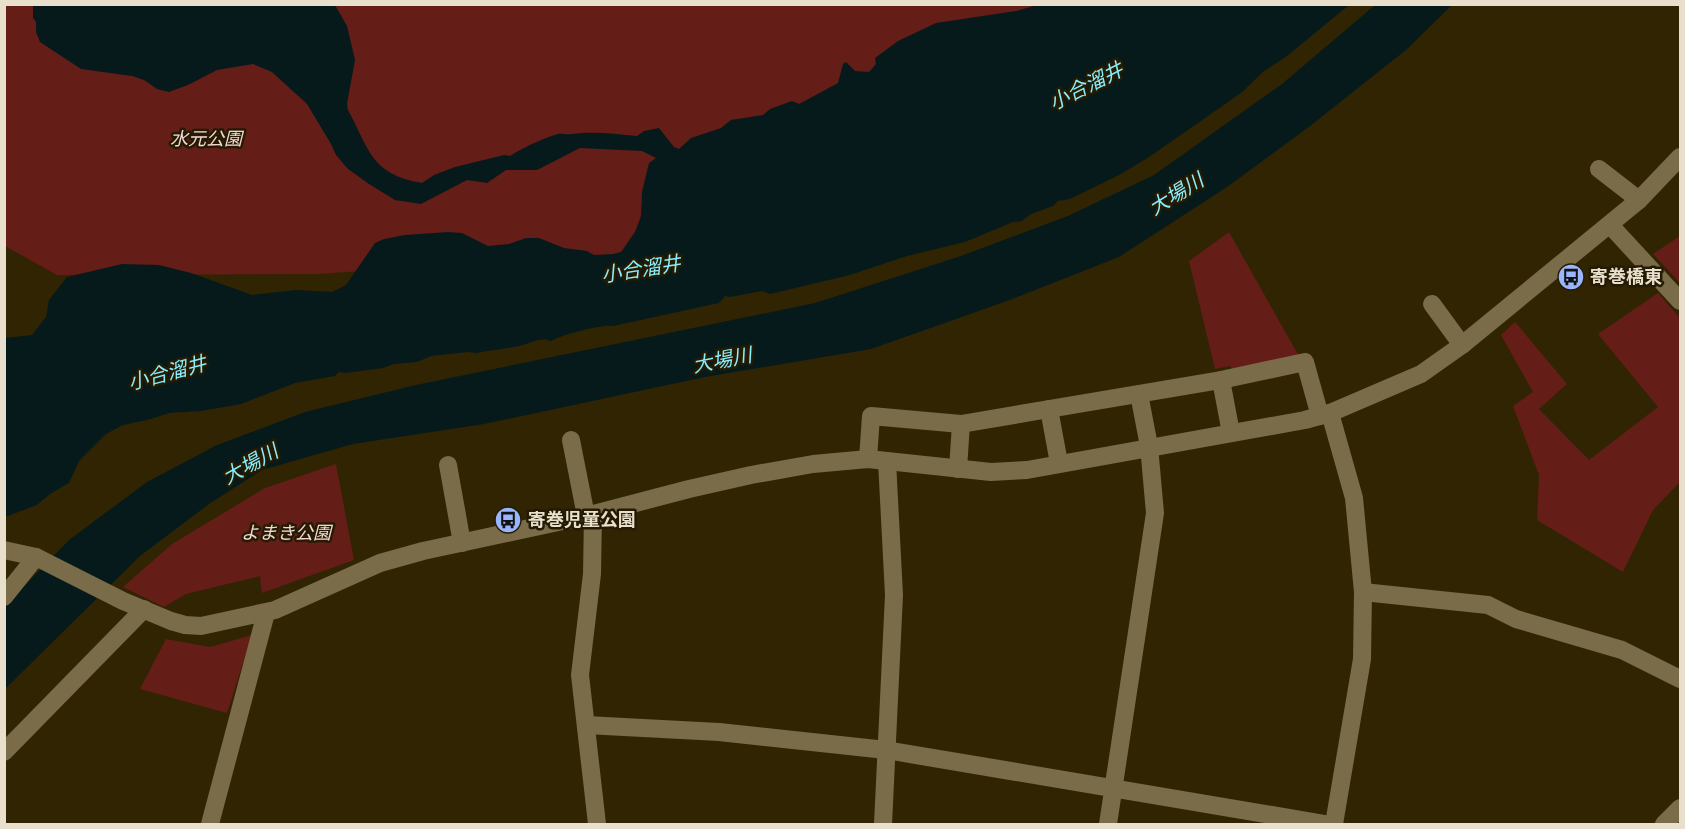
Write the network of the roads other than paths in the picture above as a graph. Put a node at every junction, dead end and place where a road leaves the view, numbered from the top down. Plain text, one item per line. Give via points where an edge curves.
1 (1680, 157) edge
2 (1599, 169) dead end
3 (1639, 200) junction
4 (1610, 225) junction
5 (1680, 301) edge
6 (1432, 304) dead end
7 (1462, 345) junction
8 (1221, 380) junction
9 (1139, 394) junction
10 (1049, 409) junction
11 (1325, 414) junction
12 (961, 424) junction
13 (1231, 433) junction
14 (571, 440) dead end
15 (1149, 446) junction
16 (868, 459) junction
17 (886, 461) junction
18 (1059, 463) junction
19 (448, 465) dead end
20 (958, 469) junction
21 (590, 516) junction
22 (462, 543) junction
23 (4, 550) edge
24 (39, 558) junction
25 (1362, 592) junction
26 (4, 597) edge
27 (144, 609) junction
28 (266, 613) junction
29 (1680, 679) edge
30 (586, 725) junction
31 (886, 750) junction
32 (4, 752) edge
33 (1114, 790) junction
34 (1680, 808) edge
35 (210, 825) edge
36 (597, 825) edge
37 (883, 825) edge
38 (1108, 825) edge
39 (1325, 825) edge
40 (1334, 825) edge
41 (1664, 825) edge

1 - 3 street
2 - 3 street
3 - 4 street
4 - 5 street
4 - 7 street
6 - 7 street
7 - 11 street via 1420,374
8 - 9 street
8 - 11 street via 1305,362
8 - 13 street
9 - 10 street
9 - 15 street
10 - 12 street
10 - 18 street
11 - 13 street
11 - 25 street via 1354,498
12 - 16 street via 871,416
12 - 20 street
13 - 15 street
14 - 21 street
15 - 18 street
15 - 33 street via 1155,513
16 - 17 street
16 - 21 street via 751,475
17 - 20 street
17 - 31 street via 894,595
18 - 20 street via 1027,470
19 - 22 street
21 - 22 street
21 - 30 street via 592,574 580,675
22 - 28 street via 380,563
23 - 24 street
24 - 26 street
24 - 27 street
25 - 29 street via 1488,605 1516,619 1622,650
25 - 40 street via 1362,659
27 - 28 street via 178,623 201,626
27 - 32 street
28 - 35 street
30 - 31 street via 719,732
30 - 36 street
31 - 33 street
31 - 37 street
33 - 38 street
33 - 39 street
34 - 41 street

